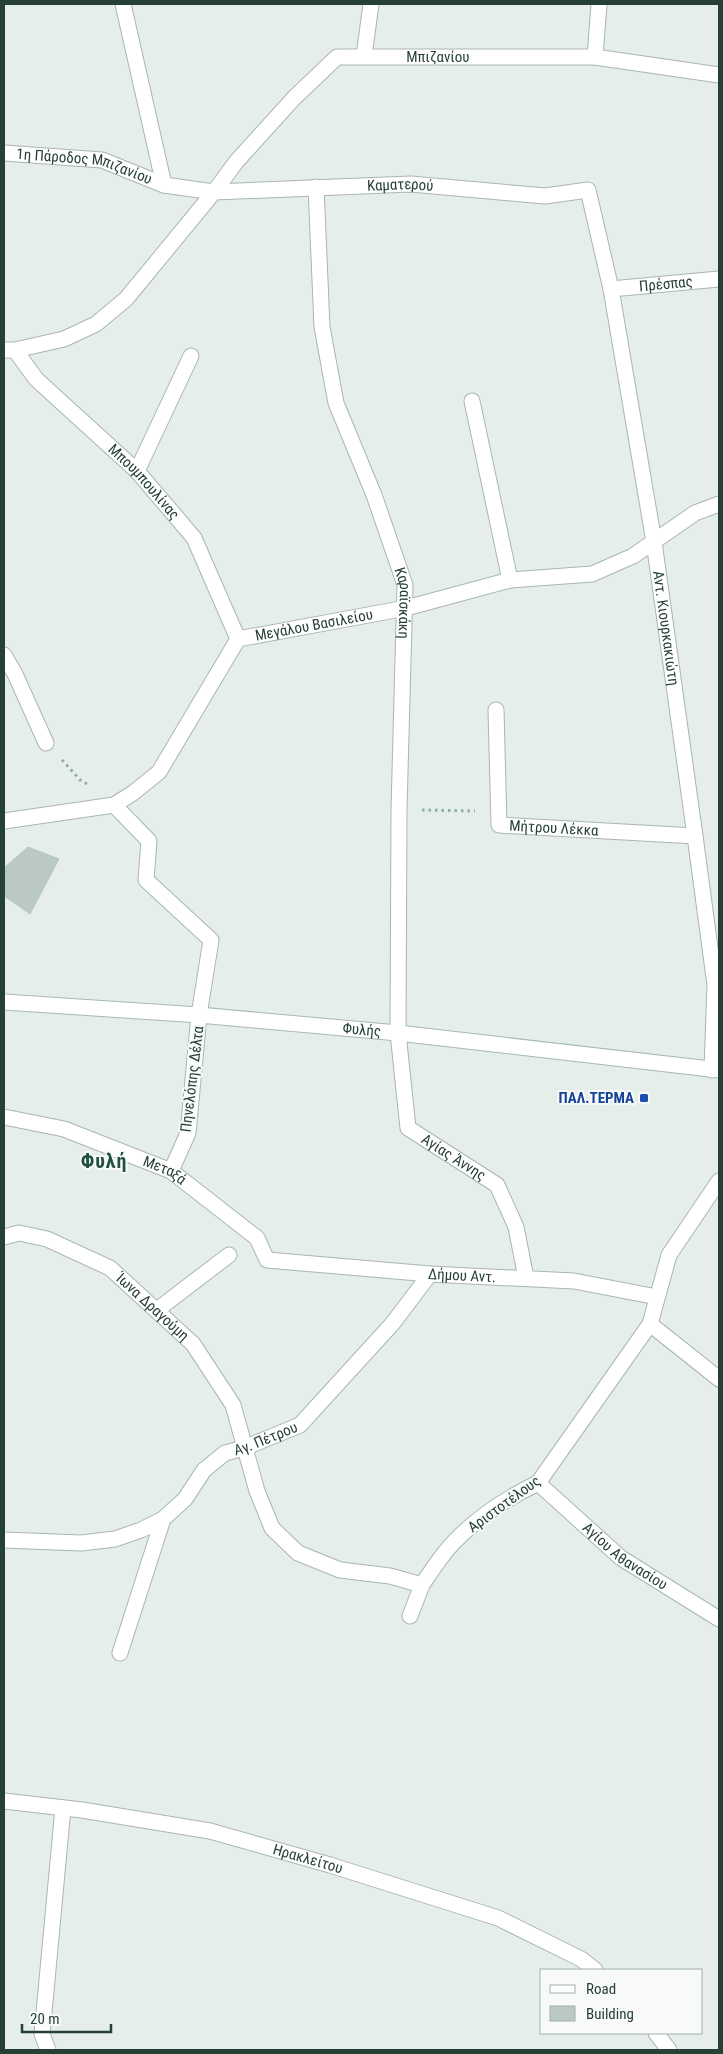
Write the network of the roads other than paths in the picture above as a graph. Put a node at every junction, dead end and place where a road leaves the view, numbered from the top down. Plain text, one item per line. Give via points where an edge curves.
1 (123, 4) edge
2 (371, 4) edge
3 (599, 4) edge
4 (364, 56) junction
5 (595, 56) junction
6 (719, 75) edge
7 (4, 153) edge
8 (164, 185) junction
9 (316, 187) junction
10 (588, 190) joint
11 (214, 192) junction
12 (719, 279) edge
13 (611, 289) junction
14 (9, 350) edge
15 (191, 356) dead end
16 (472, 401) dead end
17 (137, 471) junction
18 (719, 504) edge
19 (654, 542) junction
20 (510, 580) junction
21 (406, 608) junction
22 (238, 639) junction
23 (4, 655) edge
24 (496, 710) dead end
25 (46, 743) road end
26 (118, 802) junction
27 (4, 821) edge
28 (696, 836) junction
29 (4, 1002) edge
30 (199, 1015) junction
31 (398, 1033) junction
32 (716, 1070) edge
33 (4, 1116) edge
34 (171, 1170) junction
35 (719, 1181) edge
36 (4, 1237) edge
37 (228, 1255) dead end
38 (267, 1260) joint
39 (430, 1274) junction
40 (526, 1278) junction
41 (657, 1297) junction
42 (157, 1310) junction
43 (650, 1324) junction
44 (719, 1379) edge
45 (244, 1448) junction
46 (538, 1483) junction
47 (163, 1519) junction
48 (4, 1540) edge
49 (422, 1585) junction
50 (410, 1616) dead end
51 (719, 1619) edge
52 (120, 1653) dead end
53 (4, 1801) edge
54 (63, 1808) junction
55 (594, 1969) edge
56 (657, 2034) edge
57 (48, 2050) edge
58 (669, 2050) edge

1 - 8 street
2 - 4 street
3 - 5 street
4 - 5 street, Μπιζανίου
4 - 11 street, Μπιζανίου via 337,57 294,98 236,162
5 - 6 street, Μπιζανίου
7 - 8 street, 1η Πάροδος Μπιζανίου via 102,160
8 - 11 street, 1η Πάροδος Μπιζανίου
9 - 10 street, Καματερού via 411,184 545,196
9 - 11 street, Καματερού
9 - 21 street, Καραϊσκάκη via 322,328 336,403 374,494 405,585
10 - 13 street, Αντ. Κιουρκακιώτη
11 - 14 street, Μπιζανίου via 126,299 96,324 64,339
12 - 13 street, Πρέσπας
13 - 19 street, Αντ. Κιουρκακιώτη
14 - 17 street, Μπουμπουλίνας via 36,379
15 - 17 street
16 - 20 street
17 - 22 street, Μπουμπουλίνας via 194,538
18 - 19 street, Μεγάλου Βασιλείου via 695,513
19 - 20 street, Μεγάλου Βασιλείου via 634,556 592,574
19 - 28 street, Αντ. Κιουρκακιώτη
20 - 21 street, Μεγάλου Βασιλείου
21 - 22 street, Μεγάλου Βασιλείου
21 - 31 street, Καραϊσκάκη via 399,810
22 - 26 street, Μεγάλου Βασιλείου via 159,772
23 - 25 street
24 - 28 street, Μήτρου Λέκκα via 499,825
26 - 27 street, Μεγάλου Βασιλείου
26 - 30 street, Πηνελόπης Δέλτα via 150,841 146,880 211,940
28 - 32 street, Αντ. Κιουρκακιώτη via 715,985
29 - 30 street, Φυλής
30 - 31 street, Φυλής
30 - 34 street, Πηνελόπης Δέλτα via 188,1133
31 - 32 street, Φυλής
31 - 40 street, Αγίας Άννης via 408,1128 498,1185 516,1227
33 - 34 street, Μεταξά via 64,1128
34 - 38 street, Μεταξά via 257,1238
35 - 41 street, Αριστοτέλους via 669,1255
36 - 42 street, Ίωνα Δραγούμη via 19,1233 47,1238 110,1268
37 - 42 street
38 - 39 street, Δήμου Αντ.
39 - 40 street, Δήμου Αντ.
39 - 45 street, Αγ. Πέτρου via 392,1323 300,1425
40 - 41 street, Δήμου Αντ. via 574,1281
41 - 43 street, Αριστοτέλους
42 - 45 street, Ίωνα Δραγούμη via 193,1344 233,1405
43 - 44 street
43 - 46 street, Αριστοτέλους
45 - 47 street, Αγ. Πέτρου via 225,1453 204,1470 185,1499
45 - 49 street via 272,1528 298,1553 340,1570 390,1576
46 - 49 street, Αριστοτέλους via 508,1497 480,1519 454,1542
46 - 51 street, Αγίου Αθανασίου via 621,1558
47 - 48 street, Αγ. Πέτρου via 115,1539 81,1543
47 - 52 street
49 - 50 street, Αριστοτέλους
53 - 54 street, Ηρακλείτου
54 - 55 street, Ηρακλείτου via 210,1831 330,1865 498,1918 581,1959
54 - 57 street via 42,2034
56 - 58 street

